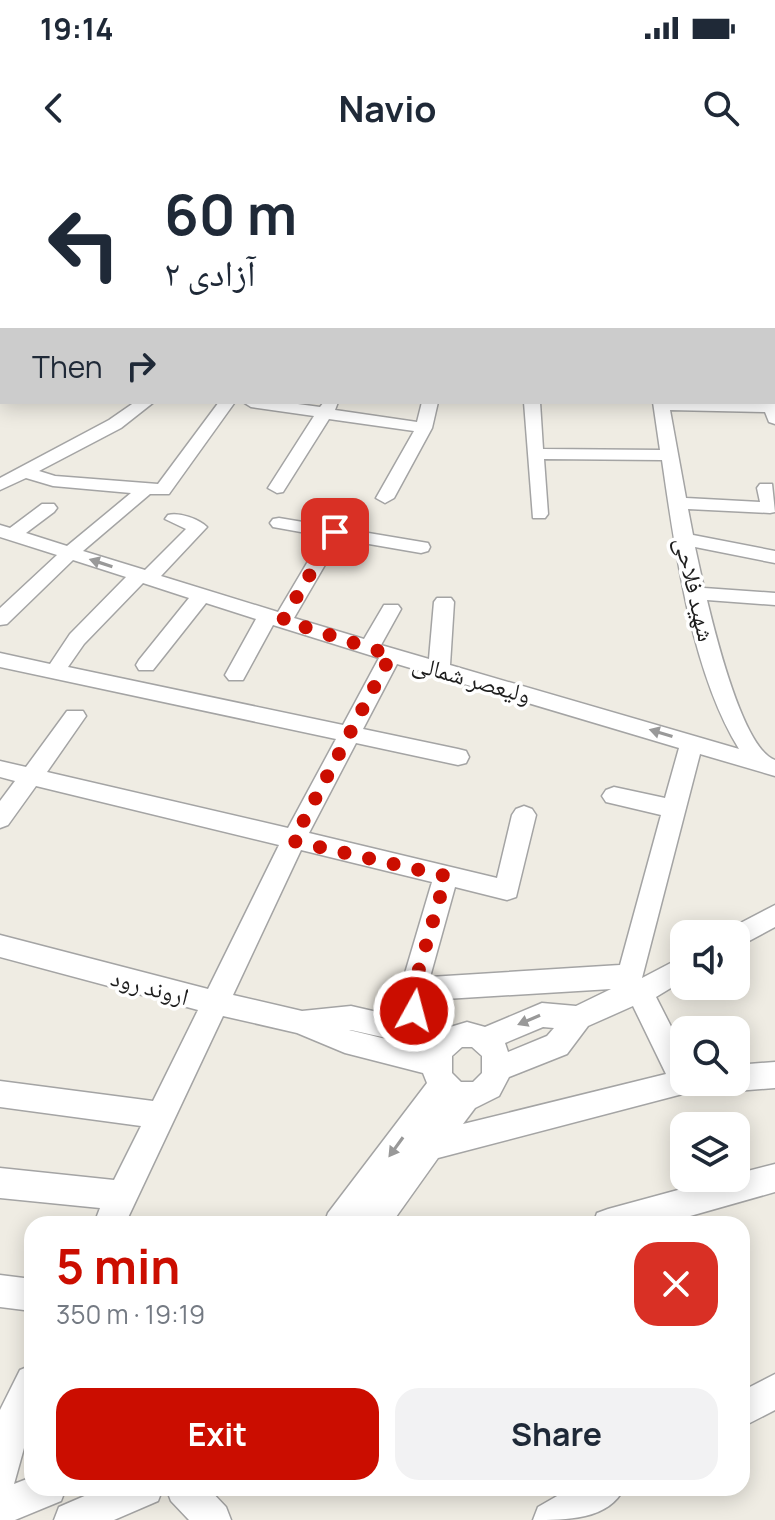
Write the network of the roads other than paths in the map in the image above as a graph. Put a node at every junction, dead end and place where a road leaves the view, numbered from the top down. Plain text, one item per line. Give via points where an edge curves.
1 (143, 404) edge
2 (226, 404) edge
3 (277, 404) edge
4 (430, 404) edge
5 (532, 404) edge
6 (661, 404) edge
7 (328, 408) edge
8 (773, 413) edge
9 (424, 428) junction
10 (536, 454) junction
11 (669, 455) junction
12 (25, 472) junction
13 (0, 485) edge
14 (277, 488) dead end
15 (766, 488) dead end
16 (146, 489) junction
17 (385, 498) dead end
18 (676, 503) junction
19 (48, 508) dead end
20 (539, 514) dead end
21 (174, 519) dead end
22 (279, 523) dead end
23 (335, 532) junction
24 (5, 534) edge
25 (684, 539) junction
26 (421, 547) dead end
27 (70, 553) junction
28 (775, 557) edge
29 (144, 576) junction
30 (694, 593) junction
31 (202, 595) junction
32 (775, 599) edge
33 (444, 602) dead end
34 (391, 609) dead end
35 (275, 618) junction
36 (0, 619) edge
37 (369, 648) junction
38 (391, 655) junction
39 (0, 660) edge
40 (146, 665) dead end
41 (439, 668) junction
42 (54, 673) junction
43 (236, 675) dead end
44 (75, 716) dead end
45 (350, 732) junction
46 (692, 742) junction
47 (458, 757) dead end
48 (0, 769) edge
49 (772, 770) edge
50 (30, 776) junction
51 (614, 796) dead end
52 (674, 809) junction
53 (524, 815) dead end
54 (0, 819) edge
55 (293, 841) junction
56 (446, 876) junction
57 (775, 915) edge
58 (750, 929) edge
59 (0, 946) edge
60 (670, 972) edge
61 (630, 988) junction
62 (413, 990) junction
63 (216, 1003) junction
64 (578, 1018) junction
65 (300, 1022) junction
66 (414, 1033) junction
67 (483, 1040) junction
68 (670, 1057) edge
69 (499, 1068) junction
70 (448, 1070) junction
71 (775, 1075) edge
72 (750, 1077) edge
73 (670, 1085) edge
74 (0, 1094) edge
75 (163, 1116) junction
76 (432, 1146) junction
77 (775, 1178) edge
78 (0, 1183) edge
79 (123, 1196) junction
80 (113, 1216) edge
81 (345, 1216) edge
82 (378, 1216) edge
83 (637, 1216) edge
84 (0, 1291) edge
85 (24, 1294) edge
86 (775, 1391) edge
87 (24, 1395) edge
88 (750, 1405) edge
89 (5, 1426) edge
90 (0, 1475) edge
91 (29, 1496) edge
92 (127, 1496) edge
93 (191, 1496) edge
94 (592, 1496) edge
95 (0, 1508) edge
96 (72, 1520) edge
97 (213, 1520) edge
98 (551, 1520) edge

1 - 12 street
2 - 16 street via 163,490
3 - 7 street
4 - 9 street
5 - 10 street
6 - 8 street
6 - 11 street, شهید فلاحی
7 - 9 street
7 - 14 street
9 - 17 street
10 - 11 street
10 - 20 street
11 - 18 street, شهید فلاحی
12 - 13 street
12 - 16 street via 53,481
15 - 18 street via 770,508
16 - 27 street
18 - 25 street, شهید فلاحی
19 - 24 street
21 - 29 street via 198,527
22 - 23 street
23 - 26 street
23 - 35 street
24 - 27 street, ولیعصر شمالی
25 - 28 street
25 - 30 street, شهید فلاحی
29 -> 27 street, ولیعصر شمالی
27 - 36 street
29 - 31 street, ولیعصر شمالی
29 - 42 street via 77,639
30 - 32 street
30 - 49 street, شهید فلاحی via 742,739
31 - 35 street, ولیعصر شمالی
31 - 40 street
33 - 41 street
34 - 37 street
35 - 37 street, ولیعصر شمالی
35 - 43 street
37 - 38 street, ولیعصر شمالی
38 - 41 street, ولیعصر شمالی
38 - 45 street
39 - 42 street
46 -> 41 street, ولیعصر شمالی
42 - 45 street
44 - 50 street
45 - 47 street
45 - 55 street
46 - 49 street, ولیعصر شمالی
46 - 52 street
48 - 50 street
50 - 54 street
50 - 55 street
51 - 52 street
52 - 61 street
53 - 56 street via 507,890
55 - 56 street
55 - 63 street
56 - 62 street
57 - 58 street
59 - 63 street, اروند رود
60 - 61 street
61 - 62 street
61 - 64 street
61 - 68 street
62 - 66 street
63 - 65 street, اروند رود
63 - 75 street
64 -> 67 street via 542,1015
64 - 69 street via 557,1045
65 - 66 street, اروند رود via 351,1018
65 - 70 street, اروند رود via 345,1041
66 - 70 street, اروند رود
67 - 69 street via 495,1052
67 - 70 street via 465,1036
69 - 70 street via 493,1084 478,1093
70 - 76 street
70 -> 81 street
71 - 72 street
73 - 76 street
74 - 75 street
75 - 79 street
76 - 82 street
77 - 83 street
78 - 79 street
79 - 80 street
84 - 85 street
86 - 88 street
87 - 89 street
89 - 90 street
91 - 95 street
92 - 96 street
93 - 97 street
94 - 98 street

